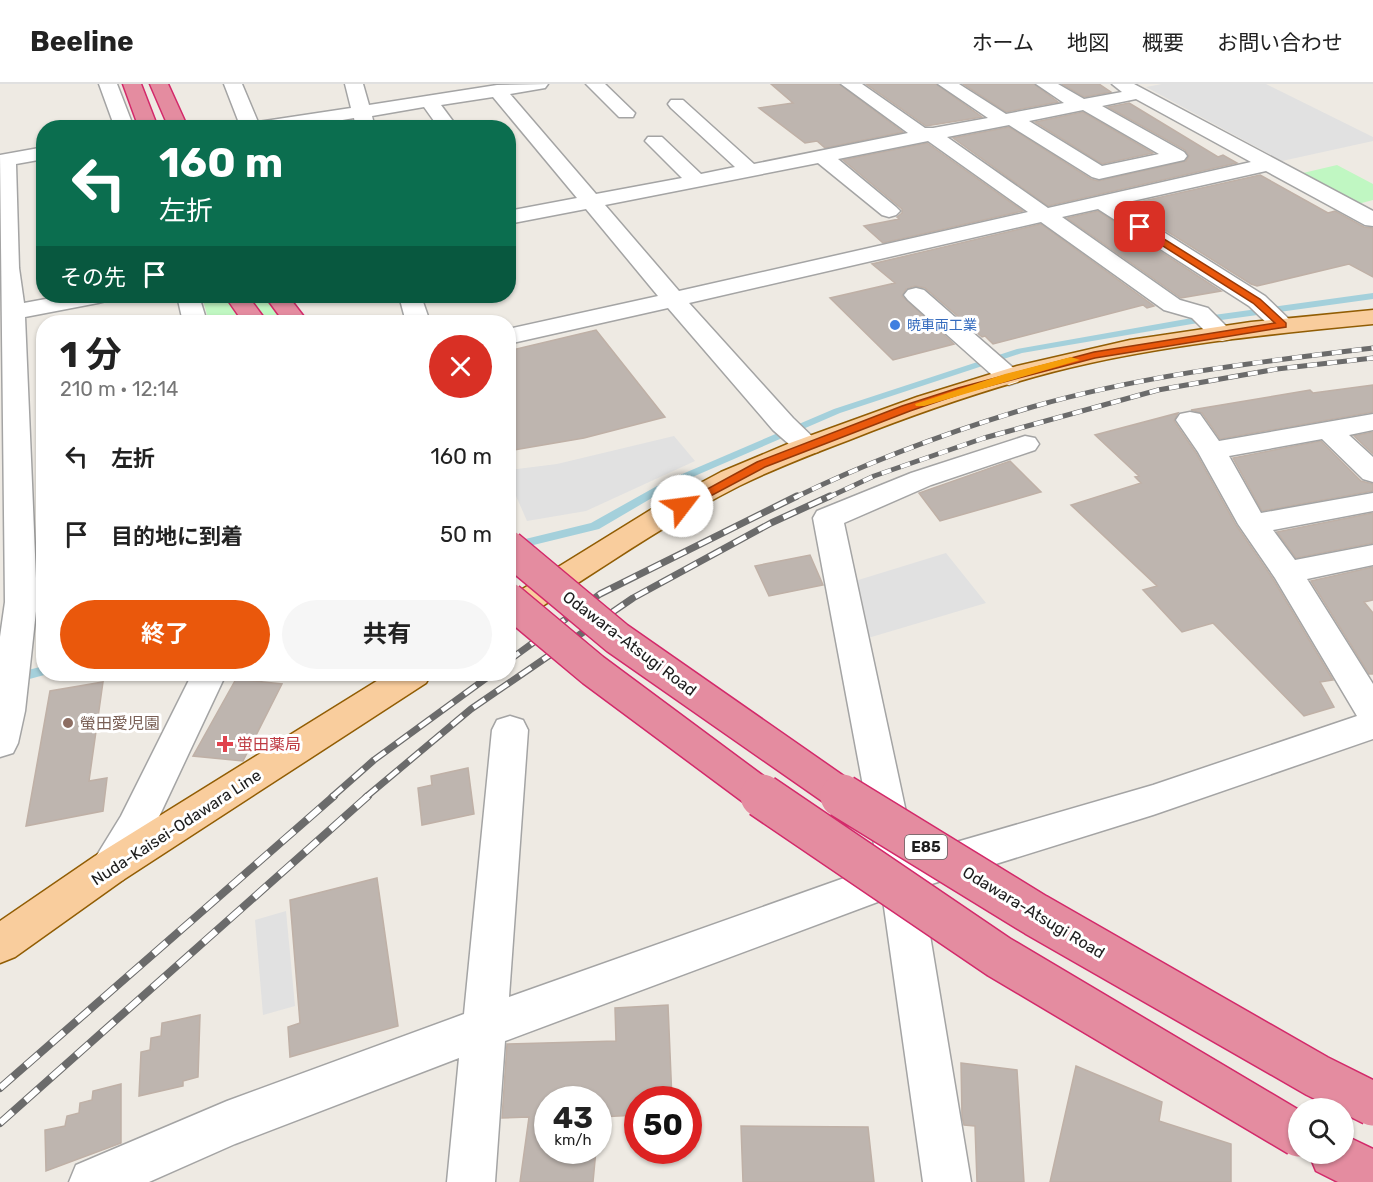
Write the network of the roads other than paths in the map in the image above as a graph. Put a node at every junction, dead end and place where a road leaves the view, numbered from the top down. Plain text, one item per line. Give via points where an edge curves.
1 (108, 84) edge
2 (132, 84) edge
3 (159, 84) edge
4 (233, 84) edge
5 (354, 84) edge
6 (538, 84) edge
7 (595, 84) edge
8 (850, 84) edge
9 (947, 84) edge
10 (1045, 84) edge
11 (1129, 89) edge
12 (497, 90) junction
13 (429, 101) junction
14 (677, 104) dead end
15 (1083, 104) junction
16 (626, 113) dead end
17 (364, 119) edge
18 (1007, 119) junction
19 (122, 120) edge
20 (146, 120) edge
21 (175, 120) edge
22 (248, 120) edge
23 (443, 120) edge
24 (926, 134) junction
25 (655, 141) dead end
26 (36, 154) edge
27 (821, 155) junction
28 (3, 160) edge
29 (1269, 164) junction
30 (748, 169) junction
31 (696, 180) junction
32 (591, 201) junction
33 (1101, 202) junction
34 (889, 211) dead end
35 (516, 212) edge
36 (1044, 215) junction
37 (1373, 220) edge
38 (4, 268) edge
39 (916, 295) dead end
40 (674, 300) junction
41 (1257, 301) junction
42 (60, 303) edge
43 (281, 303) edge
44 (12, 312) junction
45 (291, 315) edge
46 (1373, 317) edge
47 (1207, 320) junction
48 (1279, 321) junction
49 (516, 335) edge
50 (1004, 372) junction
51 (1190, 420) dead end
52 (1373, 422) edge
53 (1328, 430) junction
54 (796, 436) junction
55 (1025, 444) dead end
56 (1212, 451) junction
57 (1373, 473) edge
58 (1373, 502) edge
59 (1253, 524) junction
60 (516, 554) edge
61 (1373, 555) edge
62 (1287, 572) junction
63 (10, 605) edge
64 (516, 606) edge
65 (516, 608) edge
66 (207, 681) edge
67 (403, 681) edge
68 (1372, 710) edge
69 (2, 722) edge
70 (510, 730) dead end
71 (109, 868) junction
72 (900, 876) junction
73 (0, 944) edge
74 (485, 1027) junction
75 (1373, 1104) edge
76 (1288, 1128) edge
77 (1354, 1164) edge
78 (1373, 1174) edge
79 (93, 1182) edge
80 (471, 1182) edge
81 (947, 1182) edge

1 - 19 street
2 - 20 highway
3 - 21 highway
4 - 22 street
5 - 17 street
6 - 12 street
7 - 16 street
8 - 24 street
9 - 18 street
10 - 15 street
11 - 15 street
11 - 29 street
12 - 13 street
12 - 32 street
13 - 17 street
13 - 23 street
14 - 30 street
15 - 18 street
15 - 18 street via 1177,156 1099,173
18 - 24 street
24 - 27 street
24 - 36 street
25 - 31 street
26 - 28 street
27 - 30 street
27 - 34 street
28 - 38 street
29 - 33 street
29 - 37 street
30 - 31 street
31 - 32 street
32 - 35 street
32 - 40 street
33 - 36 street
33 - 41 street
36 - 40 street
36 - 47 street via 1172,305
38 - 44 street
39 - 50 street
40 - 49 street
40 - 54 street
41 - 47 street
41 - 48 street
42 - 44 street
43 - 45 highway
44 - 63 street
46 - 48 main road
47 - 48 main road
47 - 50 main road via 1094,355
50 - 54 main road via 906,409
51 - 56 street
52 - 53 street
53 - 56 street
53 - 57 street
54 - 65 main road
55 - 72 street via 921,479 828,518
56 - 59 street
58 - 59 street
59 - 62 street
60 - 75 highway, Odawara-Atsugi Road / E85, bridge via 617,638 822,783 1036,915
61 - 62 street
62 - 68 street
63 - 69 street via 14,663
64 - 76 highway, bridge via 592,670 768,801 999,957
66 - 71 street via 135,827
67 - 71 main road, Nuda-Kaisei-Odawara Line
68 - 72 street via 1153,800
70 - 74 street
71 - 73 main road, Nuda-Kaisei-Odawara Line
72 - 74 street
72 - 81 street
74 - 79 street via 227,1124
74 - 80 street
77 - 78 highway

